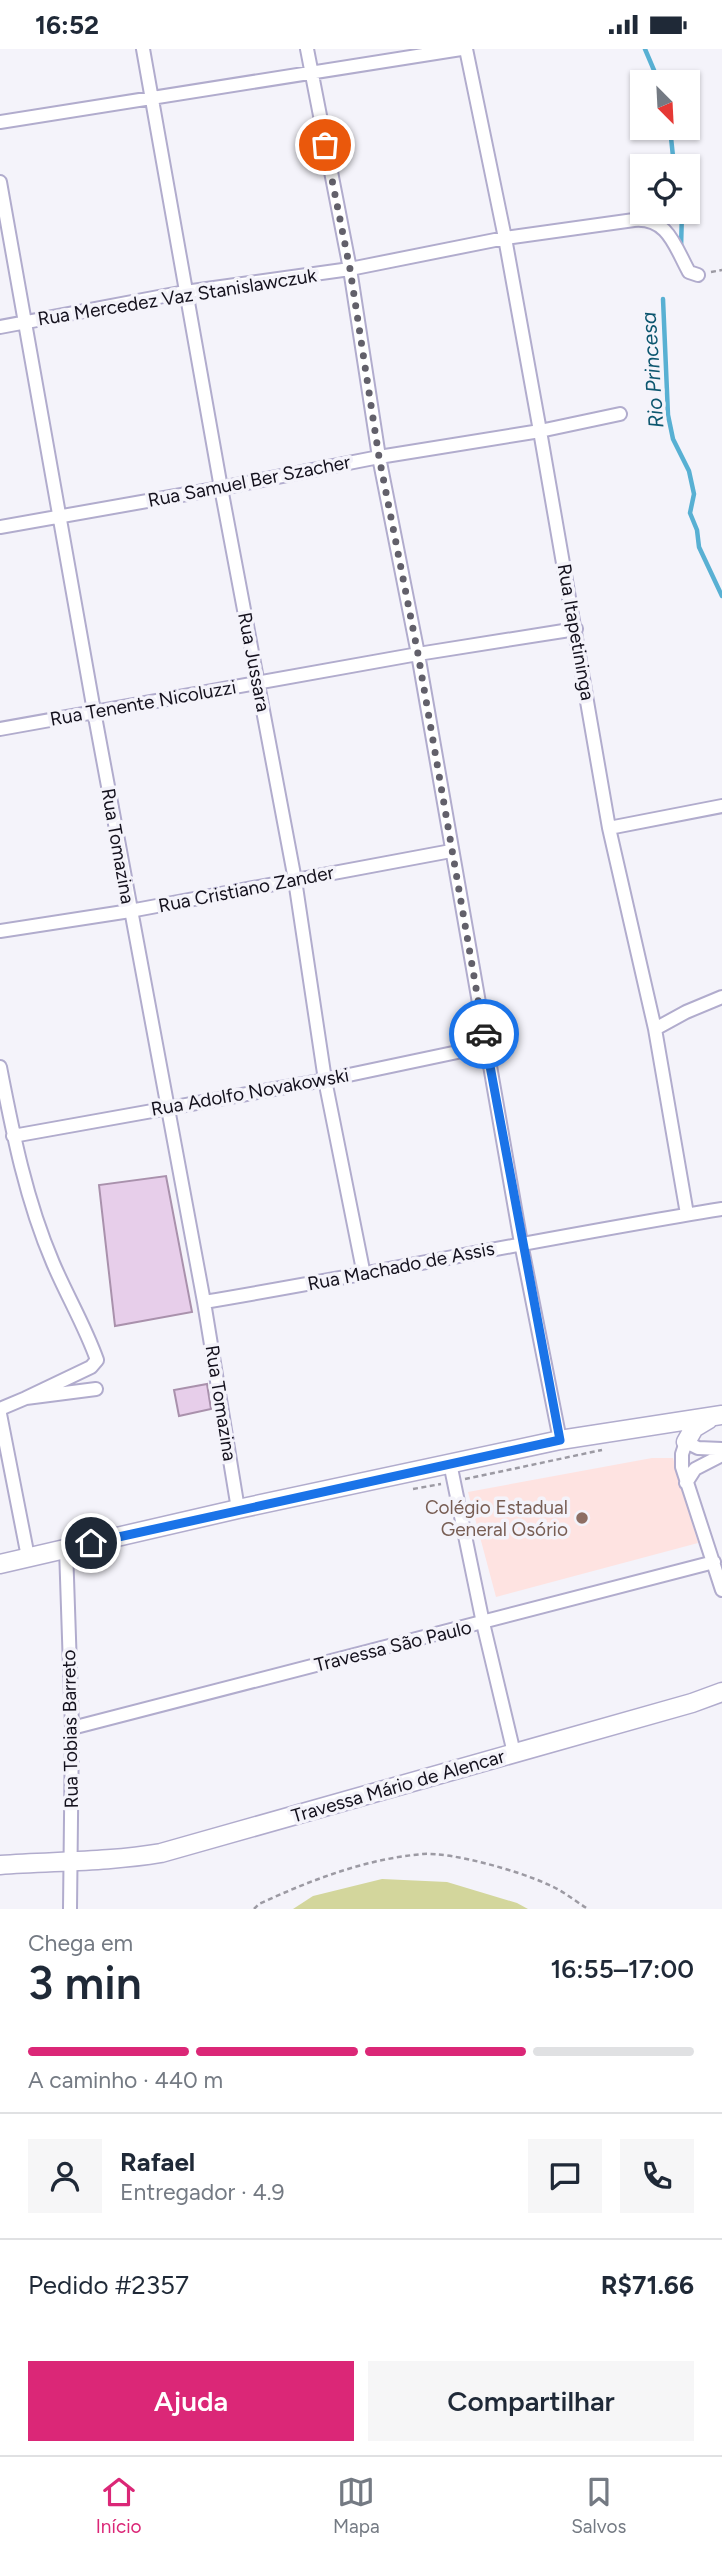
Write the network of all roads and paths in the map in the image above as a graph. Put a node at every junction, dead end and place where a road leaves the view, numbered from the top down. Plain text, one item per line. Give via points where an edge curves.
1 (144, 49) edge
2 (307, 49) edge
3 (463, 49) edge
4 (310, 71) junction
5 (153, 96) junction
6 (0, 122) edge
7 (0, 182) edge
8 (505, 238) junction
9 (350, 269) junction
10 (698, 275) dead end
11 (185, 292) junction
12 (26, 322) junction
13 (0, 327) edge
14 (620, 414) dead end
15 (540, 431) junction
16 (379, 457) junction
17 (221, 488) junction
18 (59, 515) junction
19 (0, 527) edge
20 (576, 629) junction
21 (418, 654) junction
22 (258, 681) junction
23 (94, 711) junction
24 (0, 729) edge
25 (722, 806) edge
26 (609, 828) junction
27 (451, 851) junction
28 (295, 880) junction
29 (130, 911) junction
30 (0, 931) edge
31 (722, 997) edge
32 (655, 1030) junction
33 (486, 1046) junction
34 (0, 1067) edge
35 (325, 1080) junction
36 (167, 1107) junction
37 (13, 1136) junction
38 (722, 1209) edge
39 (687, 1214) junction
40 (521, 1243) junction
41 (364, 1275) junction
42 (204, 1302) junction
43 (96, 1389) dead end
44 (26, 1398) junction
45 (0, 1411) edge
46 (722, 1415) edge
47 (560, 1440) junction
48 (686, 1442) junction
49 (722, 1449) edge
50 (722, 1455) edge
51 (450, 1464) junction
52 (686, 1483) junction
53 (238, 1509) junction
54 (66, 1548) junction
55 (29, 1557) junction
56 (714, 1562) junction
57 (0, 1564) edge
58 (722, 1590) edge
59 (483, 1623) junction
60 (722, 1692) edge
61 (72, 1728) junction
62 (514, 1753) junction
63 (71, 1860) junction
64 (0, 1865) edge
65 (70, 1909) edge
66 (254, 1909) edge
67 (589, 1909) edge

1 - 5 street, Rua Jussara
2 - 4 street
3 - 4 street
3 - 8 street, Rua Itapetininga
4 - 5 street
4 - 9 street
5 - 6 street
5 - 11 street, Rua Jussara
7 - 12 street, Rua Tomazina
8 - 9 street, Rua Mercedez Vaz Stanislawczuk
8 - 10 street, Rua Mercedez Vaz Stanislawczuk via 645,219 665,229 689,272
8 - 15 street, Rua Itapetininga
9 - 11 street, Rua Mercedez Vaz Stanislawczuk
9 - 16 street
11 - 12 street, Rua Mercedez Vaz Stanislawczuk
11 - 17 street, Rua Jussara
12 - 13 street, Rua Mercedez Vaz Stanislawczuk
12 - 18 street, Rua Tomazina
14 - 15 street, Rua Samuel Ber Szacher
15 - 16 street, Rua Samuel Ber Szacher
15 - 20 street, Rua Itapetininga
16 - 17 street, Rua Samuel Ber Szacher
16 - 21 street
17 - 18 street, Rua Samuel Ber Szacher
17 - 22 street, Rua Jussara
18 - 19 street, Rua Samuel Ber Szacher
18 - 23 street, Rua Tomazina
20 - 21 street, Rua Tenente Nicoluzzi
20 - 26 street, Rua Itapetininga
21 - 22 street, Rua Tenente Nicoluzzi
21 - 27 street
22 - 23 street, Rua Tenente Nicoluzzi
22 - 28 street, Rua Jussara
23 - 24 street, Rua Tenente Nicoluzzi
23 - 29 street, Rua Tomazina
25 - 26 street
26 - 32 street, Rua Itapetininga
27 - 28 street, Rua Cristiano Zander
27 - 33 street
28 - 29 street, Rua Cristiano Zander
28 - 35 street, Rua Jussara
29 - 30 street, Rua Cristiano Zander
29 - 36 street, Rua Tomazina
31 - 32 street
32 - 39 street, Rua Itapetininga
33 - 35 street, Rua Adolfo Novakowski
33 - 40 street
34 - 37 street
35 - 36 street, Rua Adolfo Novakowski
35 - 41 street, Rua Jussara
36 - 37 street, Rua Adolfo Novakowski
36 - 42 street, Rua Tomazina
37 - 44 street via 53,1264 97,1360
38 - 39 street, Rua Machado de Assis
39 - 40 street, Rua Machado de Assis
40 - 41 street, Rua Machado de Assis
40 - 47 street
41 - 42 street, Rua Machado de Assis
42 - 53 street, Rua Tomazina
43 - 44 street
44 - 45 street
45 - 55 street
46 - 47 main road
46 - 48 main road via 700,1423
47 - 51 main road
48 - 49 street via 698,1448
48 - 52 street via 682,1454
50 - 52 street via 695,1469
51 - 53 main road
51 - 59 street
52 - 56 street
53 - 54 main road
54 - 55 main road
54 - 61 street, Rua Tobias Barreto
55 - 57 main road
56 - 58 street
56 - 59 street, Travessa São Paulo
59 - 61 street, Travessa São Paulo
59 - 62 street
60 - 62 main road, Travessa Mário de Alencar
61 - 63 street, Rua Tobias Barreto
62 - 63 main road, Travessa Mário de Alencar via 161,1853
63 - 64 main road, Travessa Mário de Alencar
63 - 65 street, Rua Tobias Barreto
66 - 67 path via 308,1882 356,1866 425,1854 486,1863 548,1884

